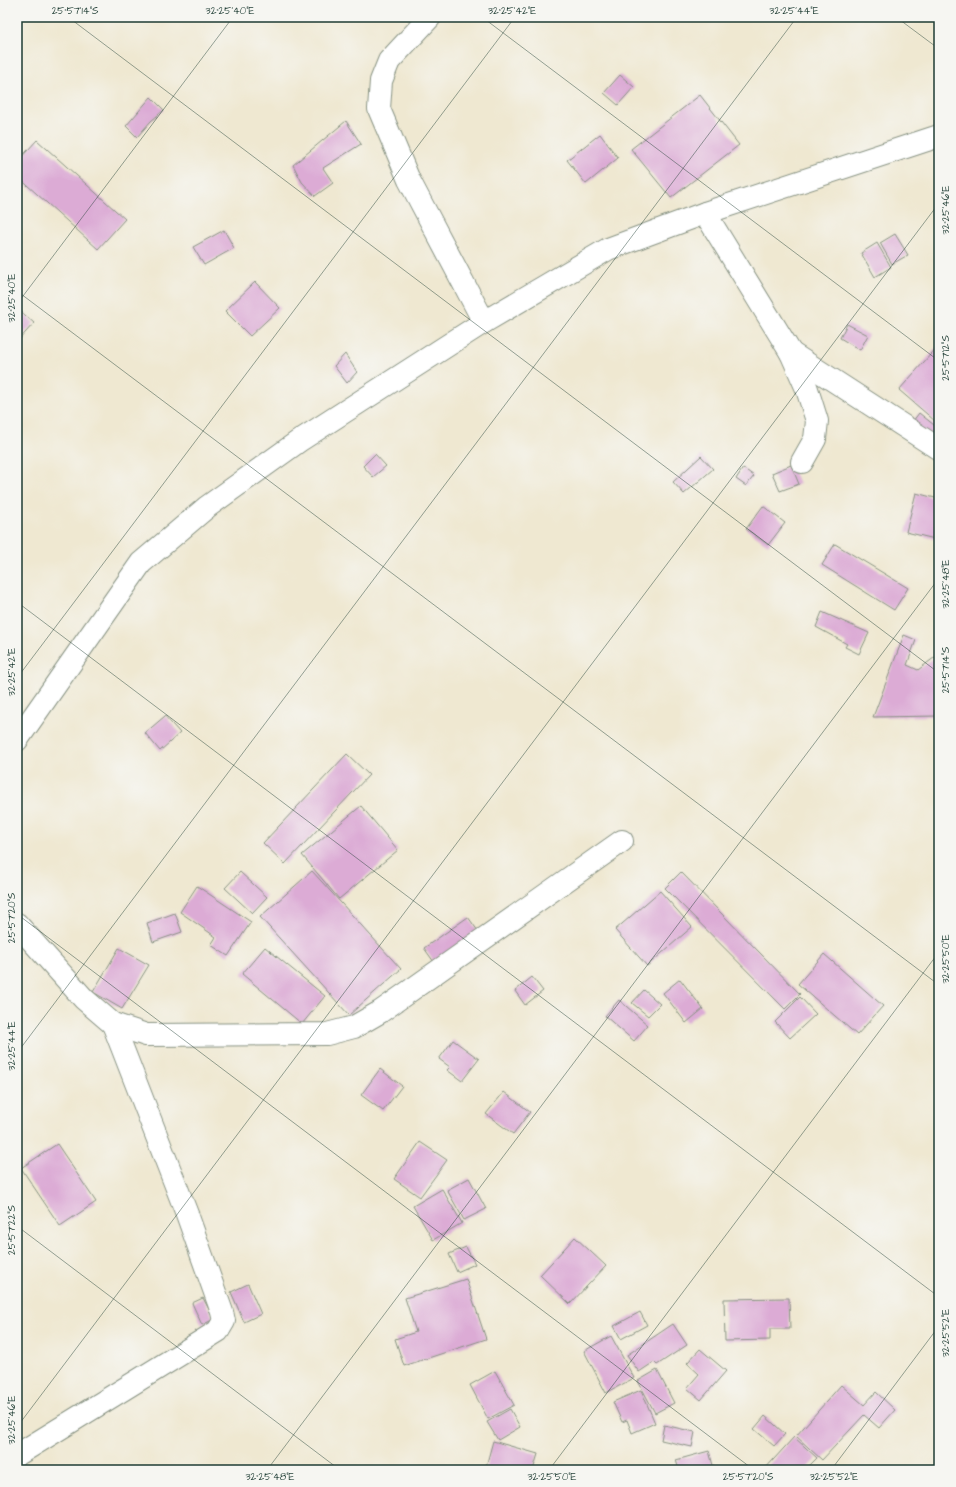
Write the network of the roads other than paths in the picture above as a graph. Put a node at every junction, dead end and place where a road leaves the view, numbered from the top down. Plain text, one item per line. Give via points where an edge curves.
1 (430, 17) edge
2 (939, 136) edge
3 (705, 213) junction
4 (484, 322) junction
5 (791, 353) junction
6 (939, 449) edge
7 (802, 462) dead end
8 (17, 740) edge
9 (622, 841) dead end
10 (17, 924) edge
11 (113, 1024) junction
12 (17, 1455) edge

1 - 4 street via 389,61 381,81 379,109 409,180
2 - 3 street
3 - 4 street via 608,249
3 - 5 street
4 - 8 street via 299,441 207,507 141,563
5 - 6 street
5 - 7 street via 807,389 817,422 815,439
9 - 11 street via 380,1012 354,1027 328,1034 146,1035
10 - 11 street via 84,999
11 - 12 street via 187,1214 224,1321 218,1331

